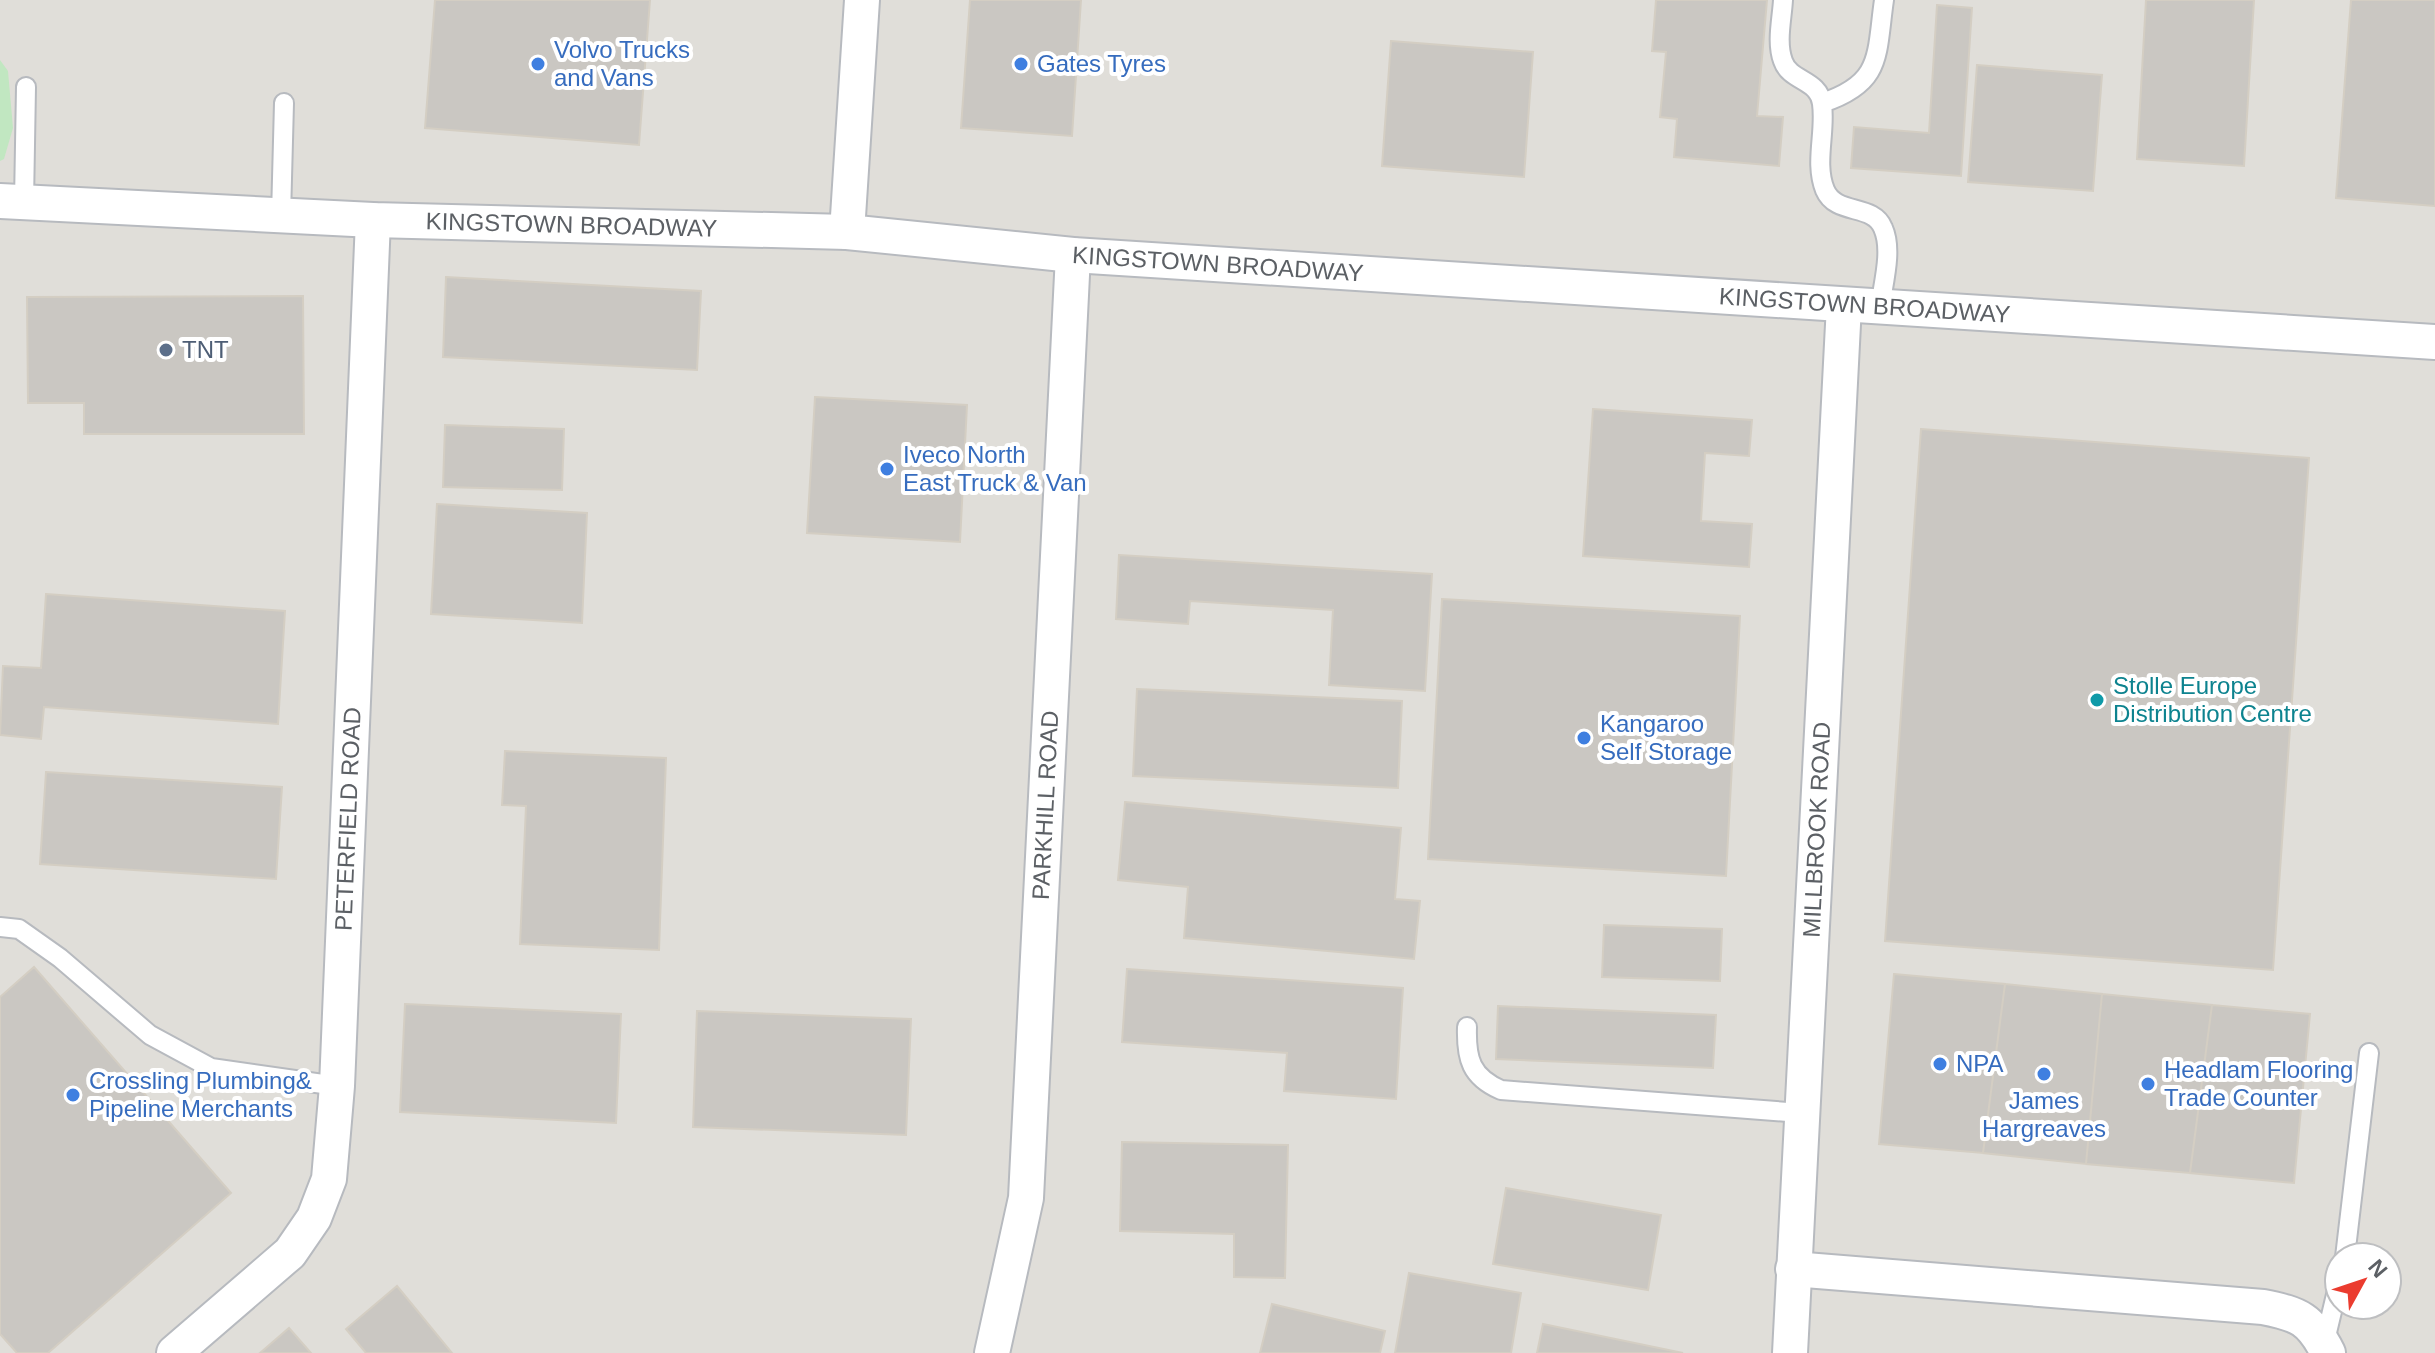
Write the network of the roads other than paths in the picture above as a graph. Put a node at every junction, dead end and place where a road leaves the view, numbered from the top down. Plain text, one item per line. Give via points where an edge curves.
1 (862, 0) edge
2 (1783, 0) edge
3 (1884, 0) edge
4 (26, 87) dead end
5 (284, 103) dead end
6 (1822, 103) junction
7 (12, 202) edge
8 (281, 216) junction
9 (373, 220) junction
10 (847, 232) junction
11 (1073, 255) junction
12 (1844, 305) junction
13 (1880, 307) junction
14 (2435, 342) edge
15 (0, 927) edge
16 (1467, 1027) dead end
17 (2369, 1053) dead end
18 (337, 1086) junction
19 (1801, 1113) junction
20 (2347, 1241) edge
21 (1793, 1269) junction
22 (2331, 1321) edge
23 (2326, 1349) edge
24 (174, 1353) edge
25 (992, 1353) edge
26 (1790, 1353) edge

1 - 10 street
2 - 6 lane via 1783,63 1818,91
3 - 6 lane via 1875,66 1854,90
4 - 7 lane
5 - 8 lane
6 - 13 lane via 1825,191 1837,205 1870,214 1883,226 1887,246
7 - 8 street, KINGSTOWN BROADWAY
8 - 9 street, KINGSTOWN BROADWAY
9 - 10 street, KINGSTOWN BROADWAY
9 - 18 street, PETERFIELD ROAD
10 - 11 street, KINGSTOWN BROADWAY
11 - 12 street, KINGSTOWN BROADWAY
11 - 25 street, PARKHILL ROAD via 1026,1198
12 - 13 street, KINGSTOWN BROADWAY
12 - 19 street, MILLBROOK ROAD
13 - 14 street, KINGSTOWN BROADWAY
15 - 18 lane via 19,929 150,1035 211,1068
16 - 19 lane via 1471,1065 1485,1083 1501,1090
17 - 20 lane
18 - 24 street, PETERFIELD ROAD via 329,1179 314,1218 290,1253
19 - 21 street, MILLBROOK ROAD
21 - 23 street via 2263,1307 2295,1314 2317,1332
21 - 26 street, MILLBROOK ROAD
22 - 23 lane

